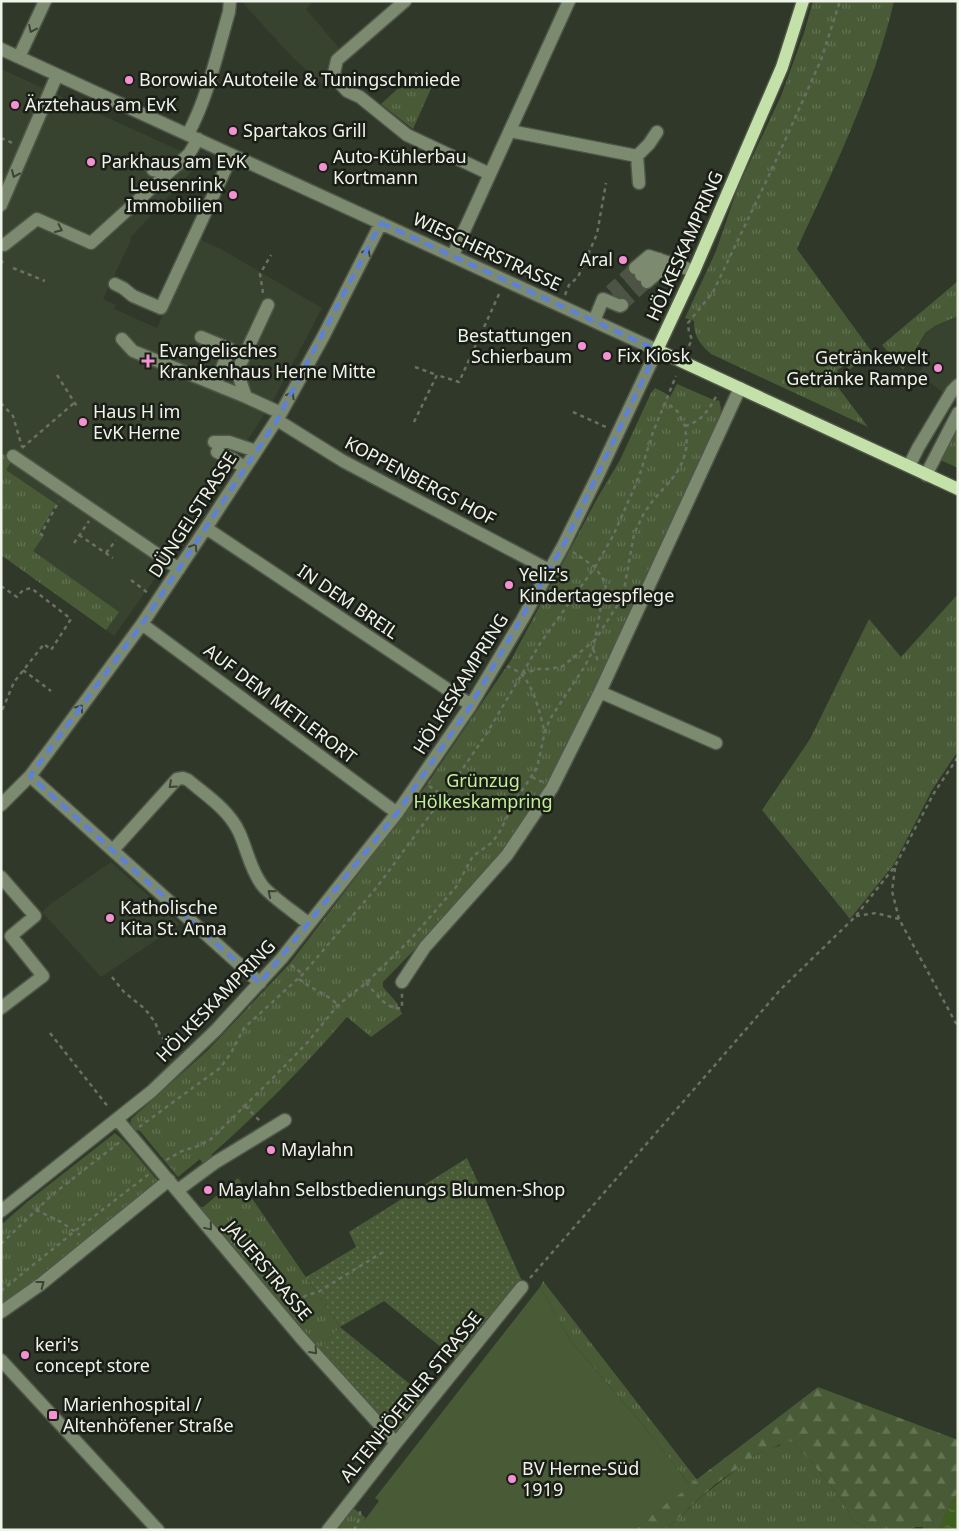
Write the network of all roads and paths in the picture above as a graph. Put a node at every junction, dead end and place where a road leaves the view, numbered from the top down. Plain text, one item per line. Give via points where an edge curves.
1 (45, 1) edge
2 (230, 1) edge
3 (405, 1) edge
4 (569, 1) edge
5 (803, 1) edge
6 (840, 1) edge
7 (1, 49) edge
8 (19, 57) junction
9 (57, 75) junction
10 (510, 130) junction
11 (657, 132) dead end
12 (193, 137) junction
13 (1, 138) edge
14 (12, 143) dead end
15 (232, 155) junction
16 (637, 156) junction
17 (152, 170) dead end
18 (168, 172) junction
19 (490, 174) junction
20 (606, 183) dead end
21 (639, 183) dead end
22 (1, 205) edge
23 (381, 223) junction
24 (2, 251) edge
25 (271, 255) dead end
26 (453, 255) junction
27 (664, 261) junction
28 (13, 268) dead end
29 (694, 271) junction
30 (505, 280) junction
31 (45, 282) dead end
32 (115, 284) dead end
33 (612, 299) tunnel mouth
34 (268, 305) joint
35 (560, 305) junction
36 (594, 321) junction
37 (201, 336) dead end
38 (122, 338) dead end
39 (689, 346) dead end
40 (657, 350) junction
41 (415, 367) dead end
42 (56, 375) dead end
43 (437, 375) junction
44 (724, 381) junction
45 (215, 384) junction
46 (958, 385) edge
47 (740, 388) junction
48 (246, 397) junction
49 (666, 402) dead end
50 (1, 403) edge
51 (74, 403) junction
52 (78, 408) dead end
53 (573, 412) dead end
54 (958, 413) edge
55 (279, 417) junction
56 (414, 422) dead end
57 (685, 426) junction
58 (618, 433) junction
59 (256, 451) junction
60 (18, 452) junction
61 (909, 466) junction
62 (245, 468) junction
63 (926, 475) junction
64 (958, 489) edge
65 (66, 492) junction
66 (95, 512) junction
67 (206, 528) junction
68 (79, 535) junction
69 (43, 536) dead end
70 (74, 542) dead end
71 (571, 550) dead end
72 (113, 558) dead end
73 (179, 569) junction
74 (549, 570) junction
75 (131, 580) dead end
76 (1, 586) edge
77 (158, 600) junction
78 (142, 624) junction
79 (595, 640) junction
80 (507, 666) dead end
81 (24, 670) junction
82 (521, 674) junction
83 (51, 692) dead end
84 (600, 692) junction
85 (471, 705) junction
86 (1, 713) edge
87 (545, 731) junction
88 (716, 743) dead end
89 (958, 757) edge
90 (30, 776) junction
91 (427, 785) dead end
92 (444, 796) dead end
93 (1, 805) edge
94 (398, 813) junction
95 (113, 850) junction
96 (896, 866) junction
97 (1, 877) edge
98 (854, 916) junction
99 (899, 920) junction
100 (309, 924) junction
101 (290, 964) dead end
102 (303, 974) dead end
103 (112, 977) dead end
104 (299, 978) dead end
105 (402, 982) joint
106 (260, 983) junction
107 (366, 983) junction
108 (338, 1005) junction
109 (1, 1008) edge
110 (958, 1027) edge
111 (50, 1033) dead end
112 (184, 1062) junction
113 (245, 1106) junction
114 (117, 1119) junction
115 (285, 1120) dead end
116 (268, 1130) junction
117 (126, 1137) dead end
118 (161, 1164) dead end
119 (154, 1170) dead end
120 (169, 1180) junction
121 (178, 1190) junction
122 (36, 1210) junction
123 (1, 1211) edge
124 (75, 1231) junction
125 (1, 1244) edge
126 (90, 1244) junction
127 (383, 1252) dead end
128 (522, 1287) joint
129 (1, 1291) edge
130 (1, 1312) edge
131 (281, 1313) junction
132 (1, 1360) edge
133 (396, 1442) junction
134 (158, 1530) edge
135 (328, 1530) edge

1 -> 8 street
2 - 12 street via 194,123
3 - 19 street via 337,60 334,73 337,80 407,135
4 - 10 street
5 - 29 main road, HÖLKESKAMPRING via 782,67
6 - 39 path via 821,60 773,168 713,292 688,323 692,339
7 - 8 street, WIESCHERSTRASSE
8 - 9 street, WIESCHERSTRASSE
9 - 12 street, WIESCHERSTRASSE
9 -> 22 street via 31,144
10 - 16 street
10 - 19 street
11 - 16 street
12 - 15 street, WIESCHERSTRASSE
12 - 18 street via 189,154
13 - 14 path
15 - 23 street, WIESCHERSTRASSE
15 - 32 street via 161,308
16 - 21 street
17 - 18 street
24 -> 18 street via 37,219 91,243
19 - 26 street
20 - 35 path via 597,234 578,278 569,285
23 - 26 street, WIESCHERSTRASSE
55 -> 23 street, DÜNGELSTRASSE via 324,338
25 - 34 path via 260,274 264,290 262,296
26 - 30 street, WIESCHERSTRASSE
27 - 27 street via 641,275 649,256
27 - 29 street
28 - 31 path
29 - 40 main road, HÖLKESKAMPRING
30 - 35 street, WIESCHERSTRASSE
30 - 43 path via 459,382
33 - 36 street
34 - 48 street via 240,365 240,380
35 - 36 street, WIESCHERSTRASSE
36 - 40 street, WIESCHERSTRASSE
37 - 45 street via 230,350
38 - 45 street, KOPPENBERGS HOF via 133,351
40 - 44 main road, WIESCHERSTRASSE
40 - 58 street, HÖLKESKAMPRING
41 - 43 path
42 - 51 path
43 - 56 path
44 - 47 main road, WIESCHERSTRASSE
44 - 57 path via 706,414
45 - 48 street, KOPPENBERGS HOF
46 - 61 street
47 - 61 main road, WIESCHERSTRASSE
47 - 84 street
48 - 55 street, KOPPENBERGS HOF
49 - 57 path via 677,411
50 - 60 path via 12,416
51 - 52 path
51 - 60 path
53 - 58 path
54 - 63 street
55 - 59 street, DÜNGELSTRASSE
55 - 74 street, KOPPENBERGS HOF via 351,465
57 - 79 path via 687,445 683,461 651,503 634,534 624,590
58 - 74 street, HÖLKESKAMPRING
59 - 62 street, DÜNGELSTRASSE
59 - 62 street via 229,442 215,447
60 - 65 street
61 - 63 main road, WIESCHERSTRASSE
62 - 67 street, DÜNGELSTRASSE
63 - 64 main road, WIESCHERSTRASSE
65 - 66 street
65 - 69 path via 41,534
66 - 68 path
66 - 73 street
73 -> 67 street, DÜNGELSTRASSE
67 - 85 street, IN DEM BREIL
68 - 70 path
68 - 72 path
71 - 79 path via 595,567 605,582 606,592
73 - 77 street, DÜNGELSTRASSE
74 - 85 street, HÖLKESKAMPRING
75 - 77 path
76 - 81 path via 17,597 23,590 31,588 71,619 51,650 44,644
77 - 78 street, DÜNGELSTRASSE
90 -> 78 street, DÜNGELSTRASSE
78 - 94 street, AUF DEM METLERORT
79 - 82 path via 563,666
79 - 87 path via 585,666
80 - 82 path
81 - 83 path
81 - 86 path via 14,682
82 - 87 path via 537,703
84 - 88 street
84 - 105 street via 552,788 507,855 425,946
85 - 94 street, HÖLKESKAMPRING
87 - 107 path via 537,768 498,834 473,856 433,916
89 - 96 path via 934,793
90 - 93 street, DÜNGELSTRASSE
90 - 95 street
91 - 92 path
94 - 100 street, HÖLKESKAMPRING
100 -> 95 street via 263,886 239,832 225,811 183,778 177,779
95 - 106 street
96 - 98 path
96 - 99 path via 892,891
97 - 109 street via 35,916 11,936 42,976
98 - 99 path via 876,913
98 - 128 path via 781,989
99 - 110 path
100 - 106 street, HÖLKESKAMPRING
101 - 102 path
103 - 112 path via 145,1009 160,1035
104 - 108 path
105 - 107 path via 402,1008 396,1009
106 - 112 street, HÖLKESKAMPRING
107 - 108 path
108 - 113 path via 307,1043
111 - 114 path
112 - 114 street, HÖLKESKAMPRING
113 - 116 path
113 - 118 path via 210,1138
114 - 120 street, JAUERSTRASSE
114 - 123 street, HÖLKESKAMPRING
115 - 116 street
116 - 121 street
117 - 122 path
119 - 124 path
120 - 121 street, JAUERSTRASSE
120 - 126 street
121 -> 131 street, JAUERSTRASSE
122 - 124 path
122 - 125 path
124 - 126 path
124 - 129 path
130 -> 126 street
127 - 131 path via 318,1292 296,1301
128 - 133 street, ALTENHÖFENER STRASSE
131 -> 133 street, JAUERSTRASSE
132 - 134 street
133 - 135 street, ALTENHÖFENER STRASSE

